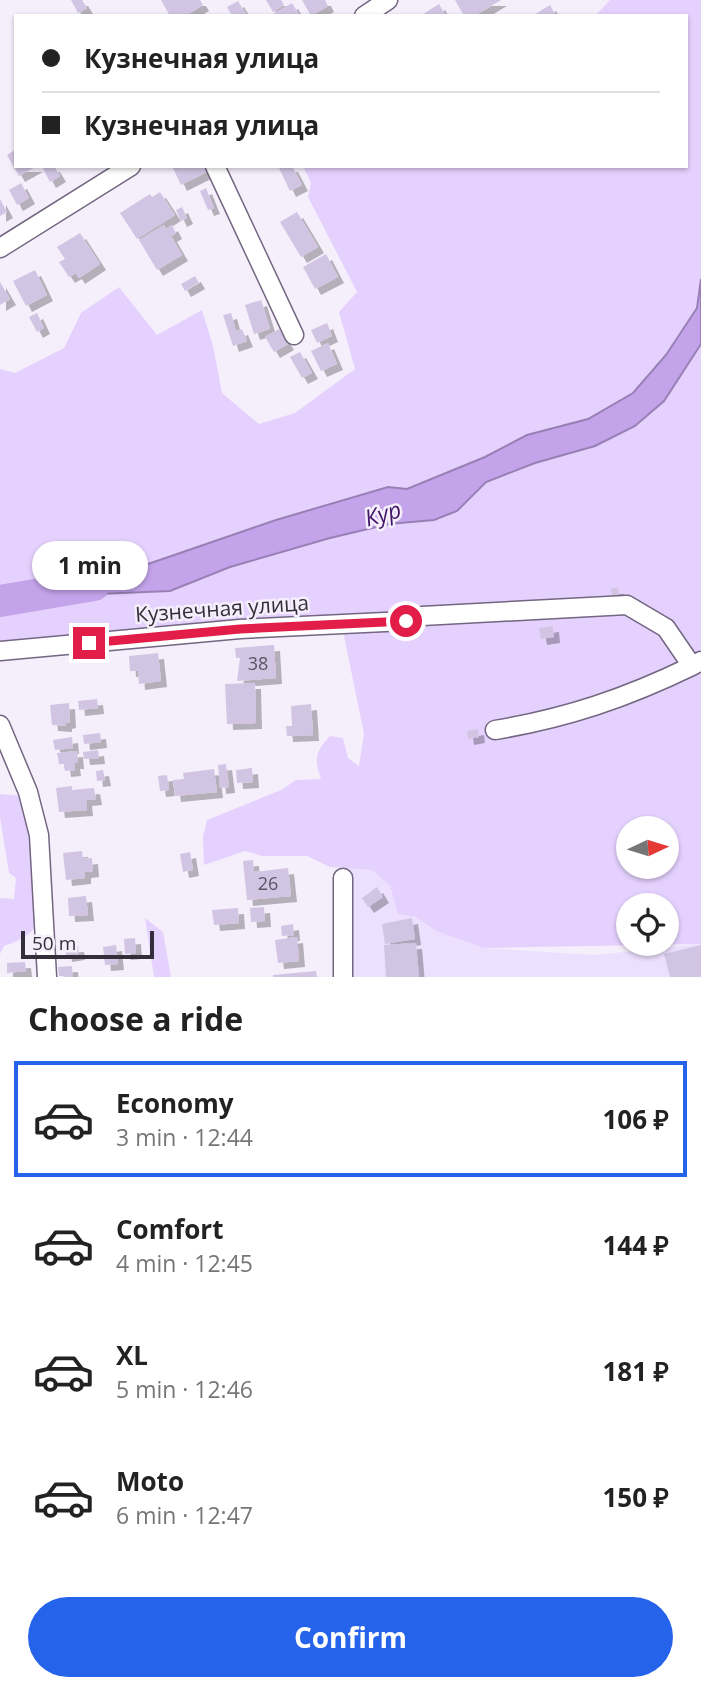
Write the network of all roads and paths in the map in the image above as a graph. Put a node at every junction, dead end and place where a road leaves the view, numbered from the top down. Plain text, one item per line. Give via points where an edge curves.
1 (388, 0) edge
2 (367, 14) edge
3 (128, 168) edge
4 (216, 168) edge
5 (0, 248) edge
6 (295, 335) dead end
7 (0, 651) edge
8 (697, 664) edge
9 (0, 725) edge
10 (495, 730) dead end
11 (343, 878) dead end
12 (47, 977) edge
13 (343, 977) edge

1 - 2 street
3 - 5 street
4 - 6 street
7 - 8 street, Кузнечная улица via 240,629 626,605 666,628
8 - 10 street via 631,696 554,720
9 - 12 street via 28,792 39,835
11 - 13 street

